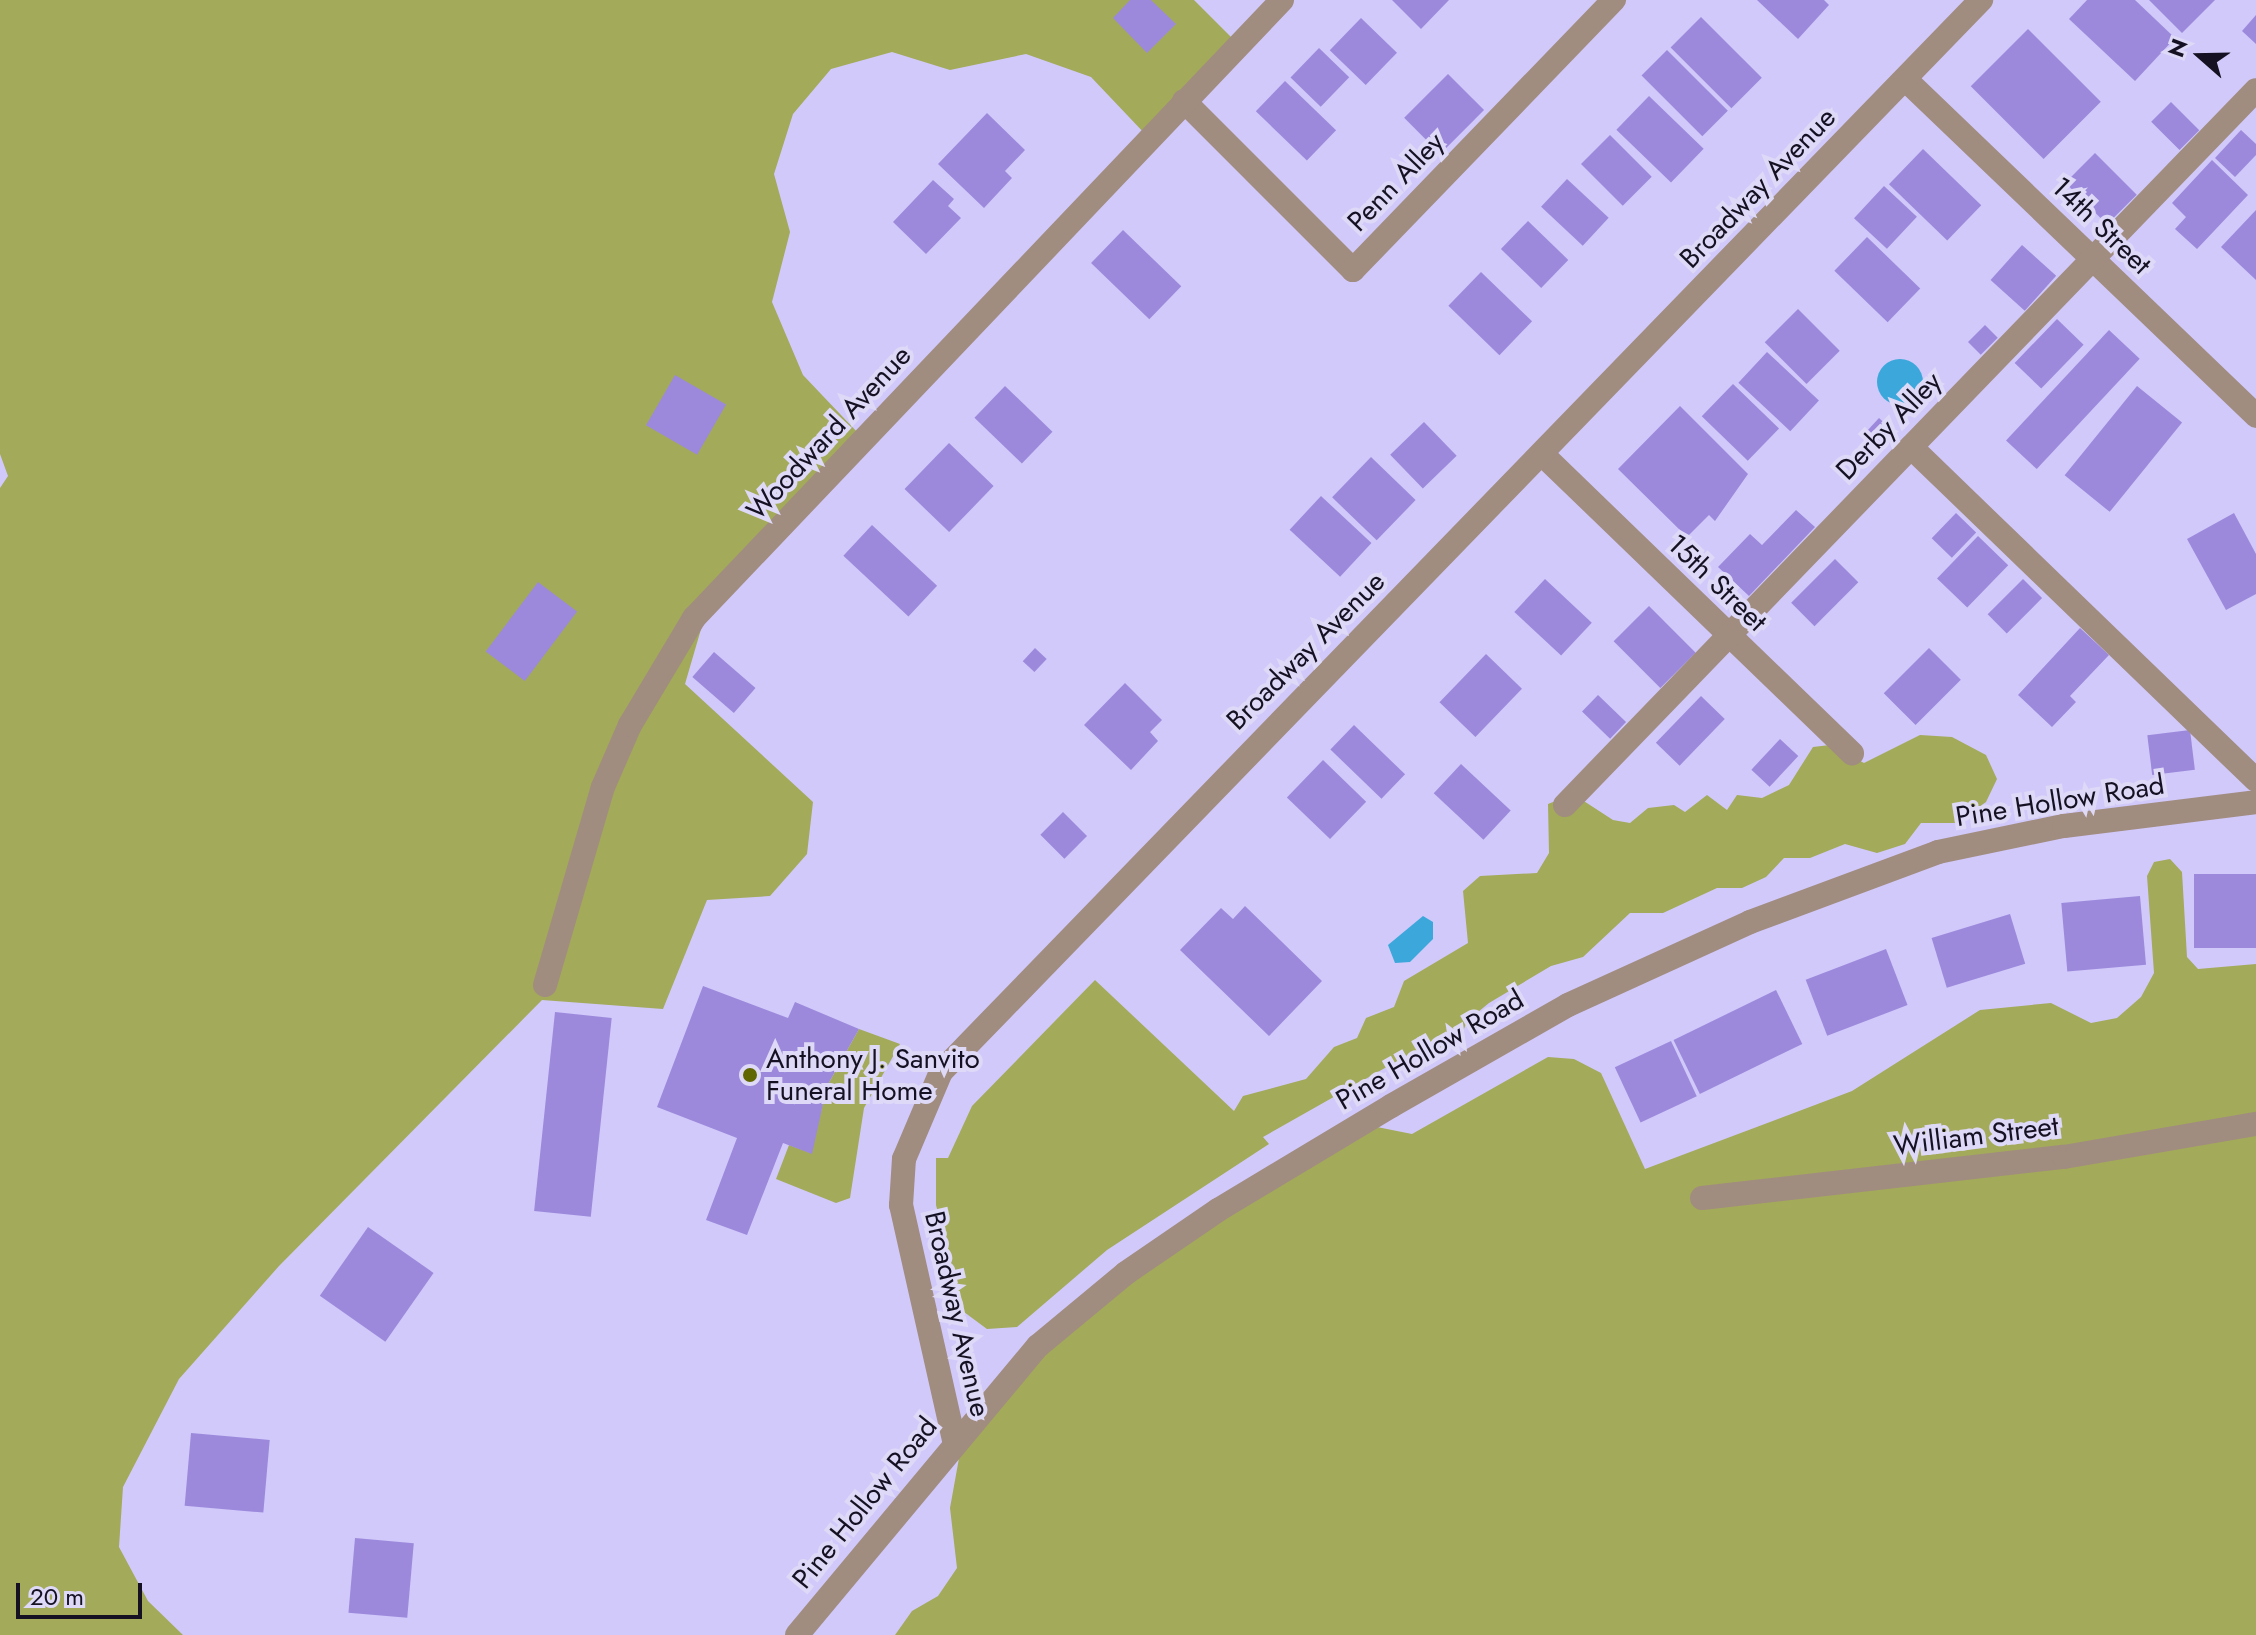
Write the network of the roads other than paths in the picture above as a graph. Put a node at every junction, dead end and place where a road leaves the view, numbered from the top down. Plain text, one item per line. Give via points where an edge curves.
1 (1282, 0) edge
2 (1614, 0) edge
3 (1981, 0) edge
4 (1905, 79) junction
5 (2256, 90) edge
6 (1184, 101) junction
7 (2092, 260) junction
8 (2256, 416) edge
9 (1911, 447) junction
10 (1542, 454) junction
11 (1728, 635) junction
12 (1852, 753) dead end
13 (2256, 780) edge
14 (2256, 802) edge
15 (1565, 805) dead end
16 (545, 985) dead end
17 (2256, 1124) edge
18 (1702, 1198) dead end
19 (954, 1440) junction
20 (797, 1635) edge

1 - 6 street, Woodward Avenue
2 - 6 street, Penn Alley via 1353,270
3 - 4 street, Broadway Avenue
4 - 7 street, 14th Street
4 - 10 street, Broadway Avenue
5 - 7 street, Derby Alley
6 - 16 street, Woodward Avenue via 694,618 630,725 603,787
7 - 8 street, 14th Street
7 - 9 street, Derby Alley
9 - 11 street, Derby Alley
9 - 13 street
10 - 11 street, 15th Street
10 - 19 street, Broadway Avenue via 941,1072 904,1159 901,1205
11 - 12 street, 15th Street
11 - 15 street, Derby Alley
14 - 19 street, Pine Hollow Road via 2064,826 1938,852 1750,922 1568,1005 1231,1202 1126,1273 1038,1346
17 - 18 street, William Street via 2064,1157
19 - 20 street, Pine Hollow Road

